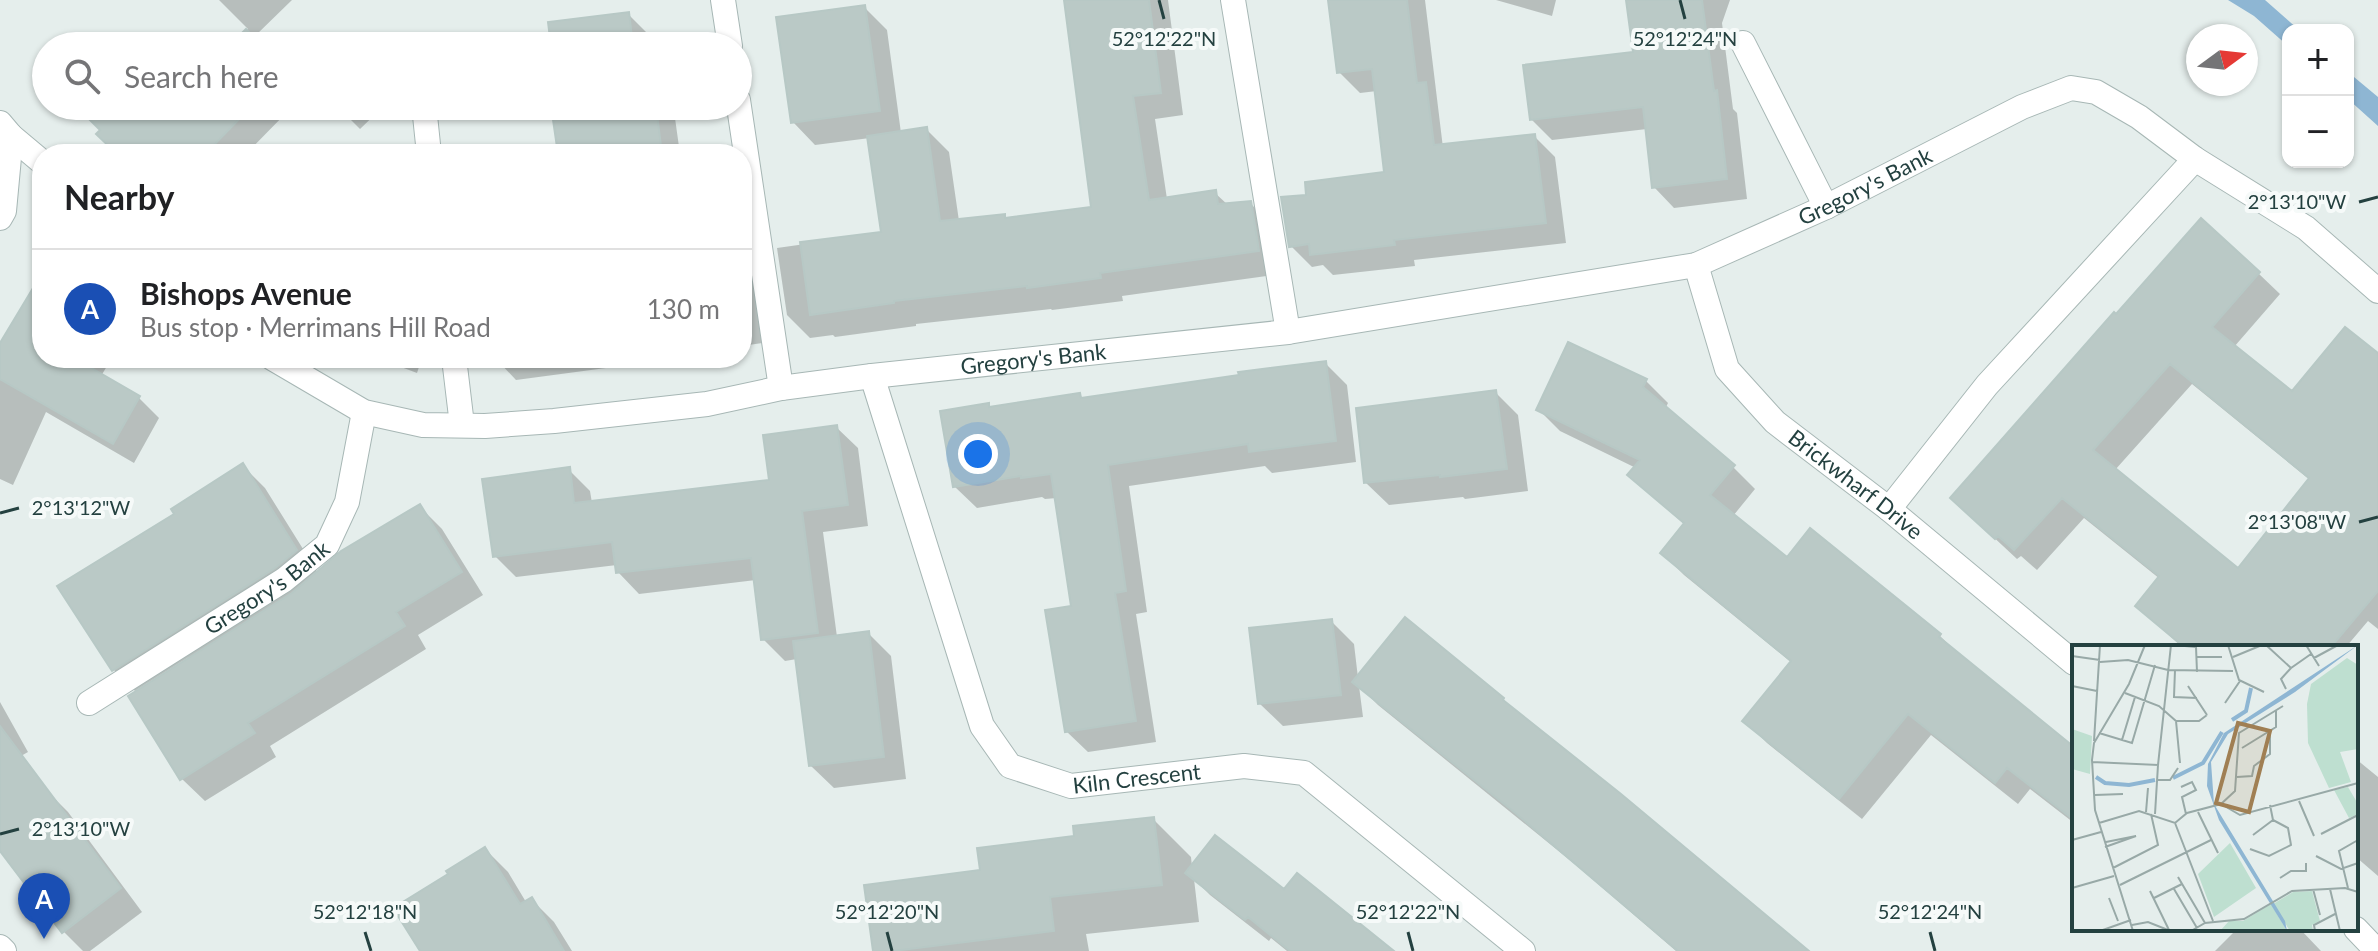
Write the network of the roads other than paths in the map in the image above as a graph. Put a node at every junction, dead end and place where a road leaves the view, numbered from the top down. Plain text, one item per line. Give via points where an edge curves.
1 (723, 0) edge
2 (1233, 0) edge
3 (728, 32) edge
4 (1743, 43) dead end
5 (425, 120) edge
6 (741, 120) edge
7 (5, 130) edge
8 (428, 144) edge
9 (745, 144) edge
10 (32, 153) edge
11 (2195, 159) junction
12 (752, 194) edge
13 (1826, 207) junction
14 (0, 218) edge
15 (1696, 265) junction
16 (2378, 291) edge
17 (1288, 332) junction
18 (289, 368) edge
19 (455, 368) edge
20 (872, 376) junction
21 (781, 388) junction
22 (364, 412) junction
23 (462, 425) junction
24 (1889, 509) junction
25 (2072, 661) edge
26 (89, 703) dead end
27 (1523, 951) edge

1 - 3 street
2 - 17 street
4 - 13 street
5 - 8 street
6 - 9 street
7 - 10 street
7 - 14 street
11 - 13 street, Gregory's Bank via 2096,92 2071,88 2022,107
11 - 16 street, Gregory's Bank via 2306,228
11 - 24 street via 1987,385
12 - 21 street
13 - 15 street, Gregory's Bank
15 - 17 street, Gregory's Bank
15 - 24 street, Brickwharf Drive via 1727,369 1775,422
17 - 20 street, Gregory's Bank
18 - 22 street, Gregory's Bank
19 - 23 street
20 - 21 street, Gregory's Bank
20 - 27 street, Kiln Crescent via 982,726 1010,766 1071,786 1244,766 1304,773
21 - 23 street, Gregory's Bank via 707,404
22 - 23 street, Gregory's Bank via 423,425
22 - 26 street, Gregory's Bank via 347,502 327,545 284,580
24 - 25 street, Brickwharf Drive

